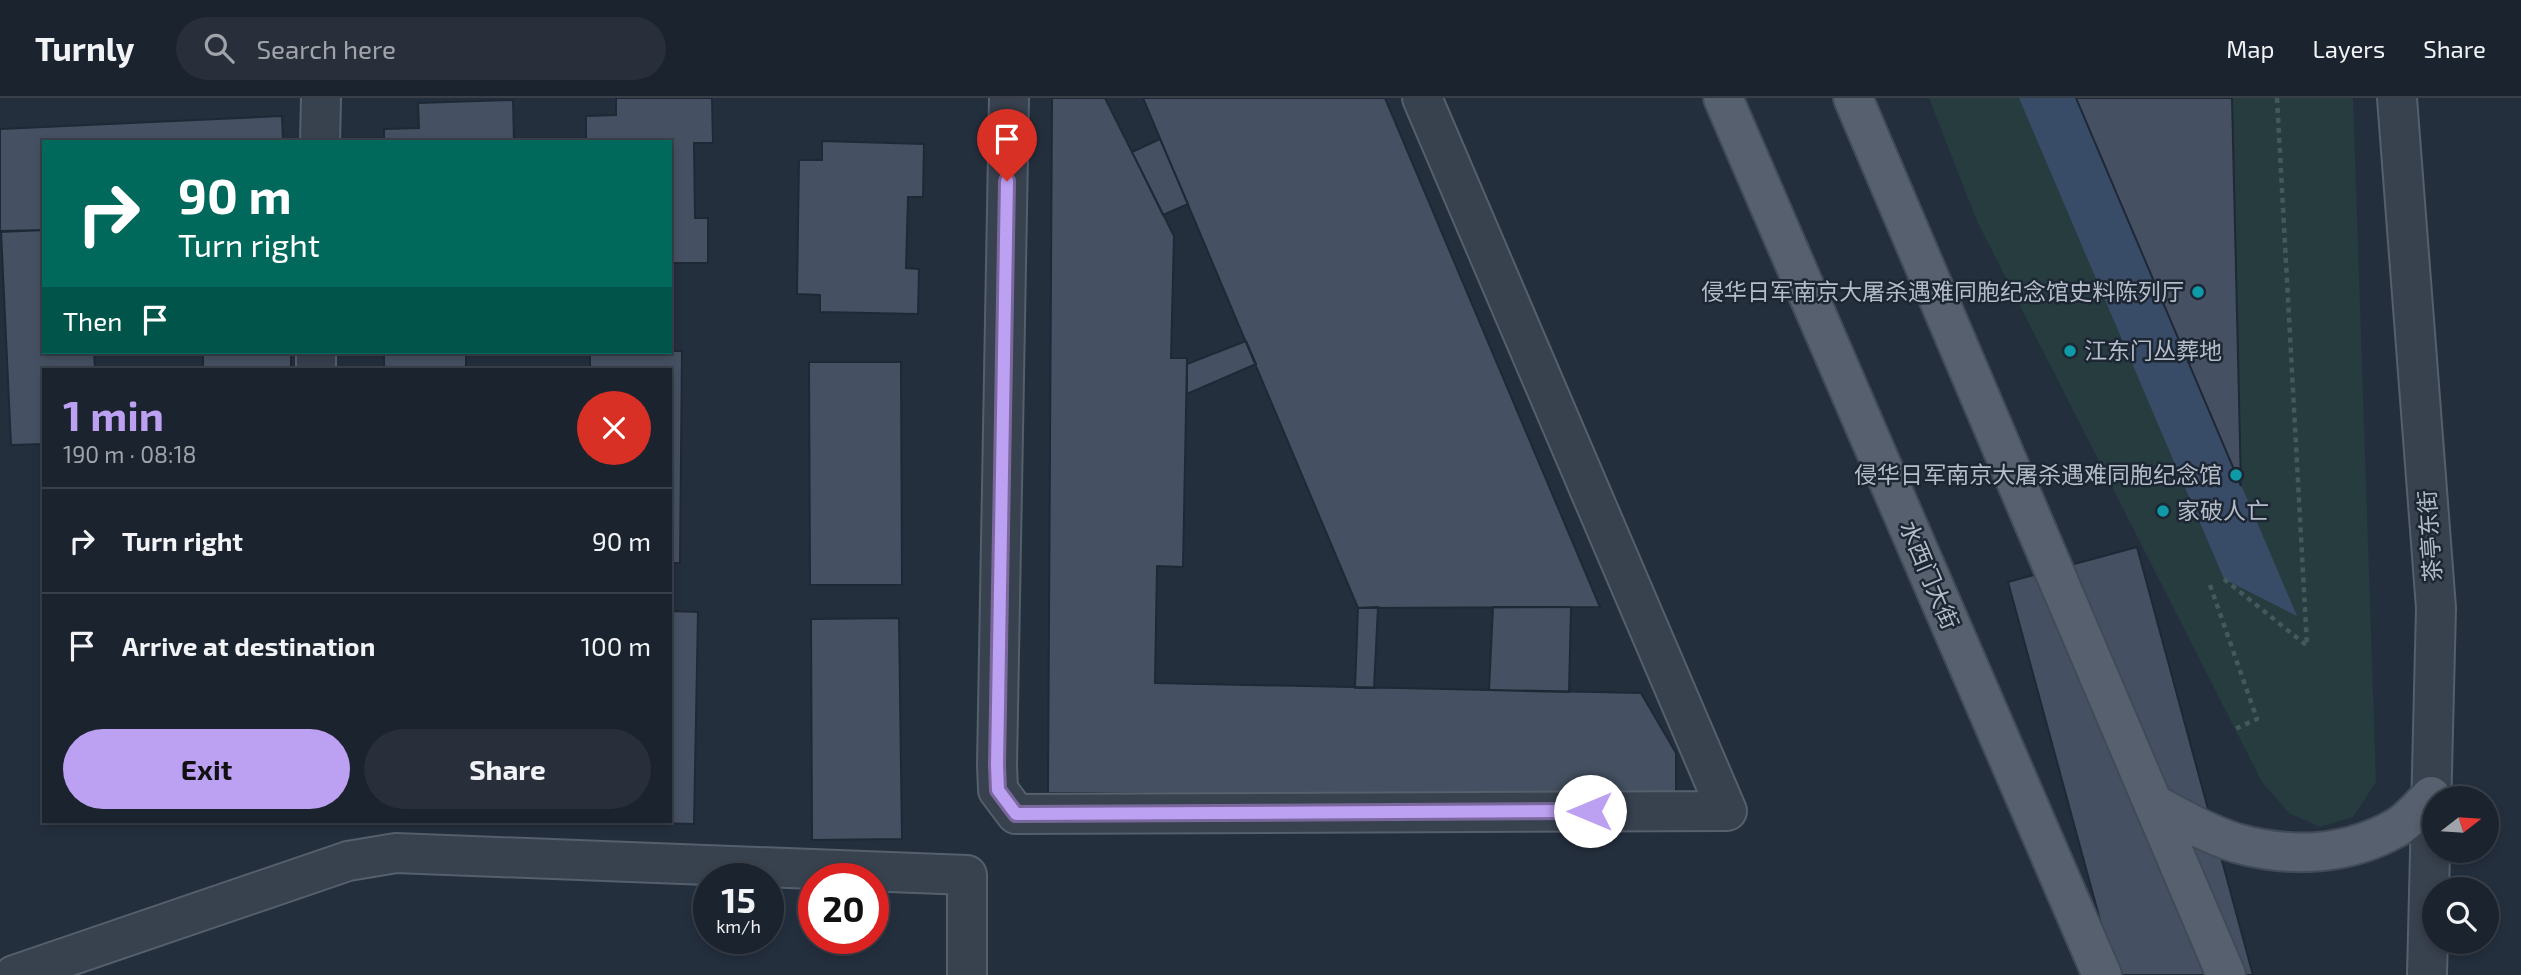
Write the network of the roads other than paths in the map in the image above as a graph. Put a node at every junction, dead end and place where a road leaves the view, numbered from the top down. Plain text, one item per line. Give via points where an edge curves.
1 (321, 98) edge
2 (1009, 98) edge
3 (1422, 98) edge
4 (1723, 98) edge
5 (1853, 98) edge
6 (2397, 98) edge
7 (320, 140) edge
8 (2431, 786) edge
9 (2154, 804) junction
10 (2422, 805) edge
11 (2430, 863) edge
12 (14, 975) edge
13 (967, 975) edge
14 (2102, 975) edge
15 (2226, 975) edge
16 (2427, 975) edge

1 - 7 street
2 - 3 street via 997,765 998,790 1016,814 1727,811
4 - 14 main road, 水西门大街
5 - 9 main road
6 - 8 street, 茶亭东街 via 2435,608
9 - 10 main road via 2236,843 2297,854 2347,849 2398,828
9 - 15 main road
11 - 16 street, 茶亭东街
12 - 13 street via 348,861 396,853 967,874

